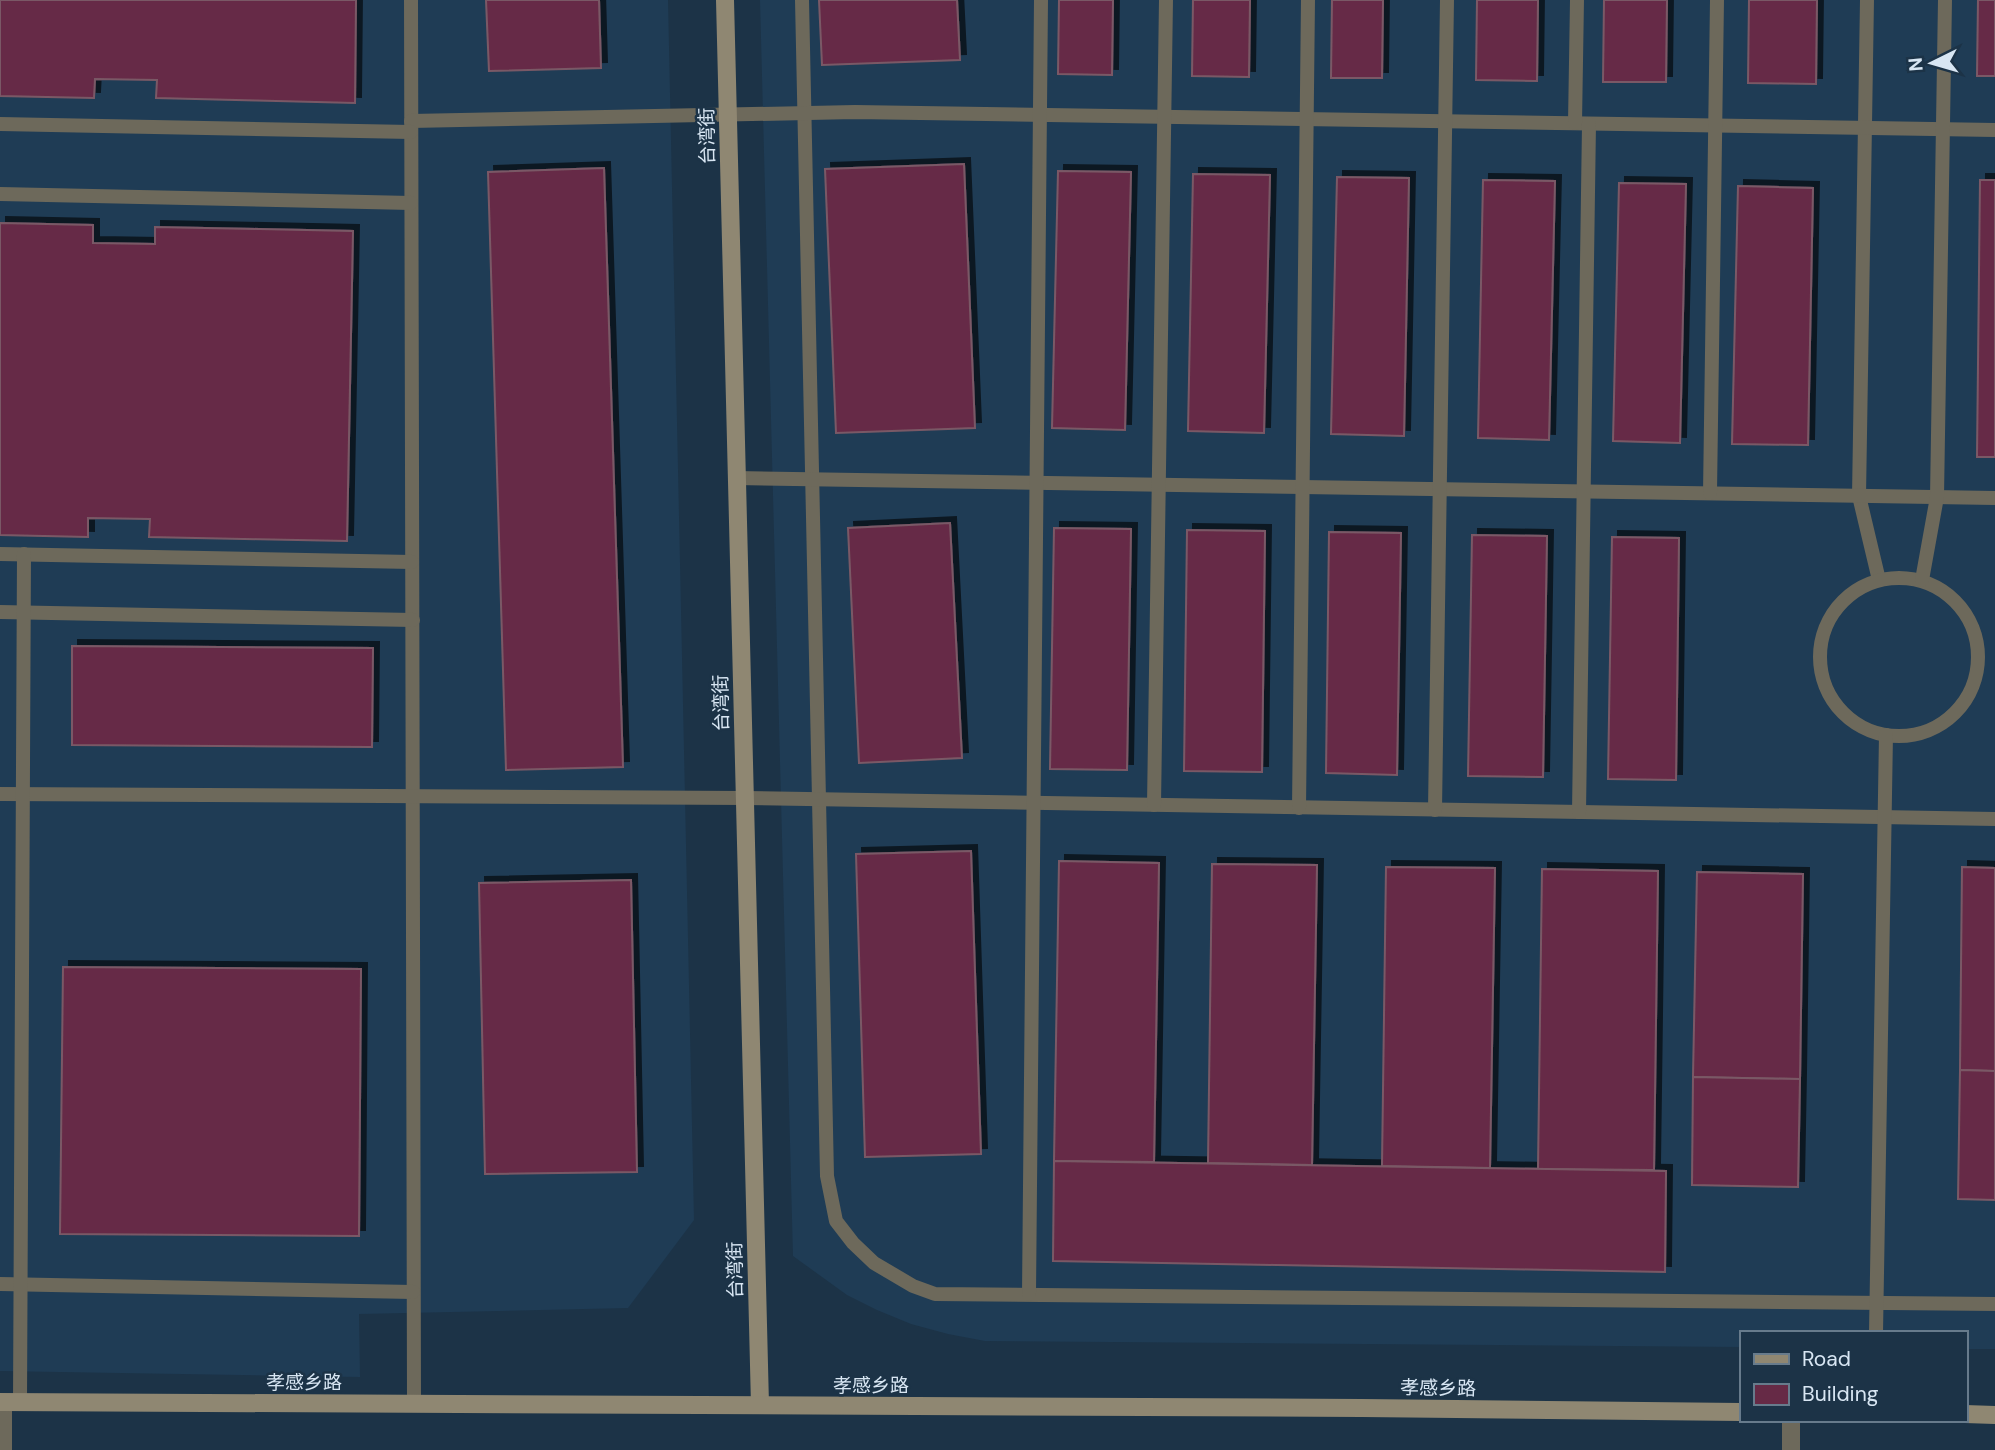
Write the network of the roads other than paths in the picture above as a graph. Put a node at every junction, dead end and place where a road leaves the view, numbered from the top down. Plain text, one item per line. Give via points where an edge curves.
1 (411, 0) edge
2 (725, 0) edge
3 (802, 0) edge
4 (1041, 0) edge
5 (1166, 0) edge
6 (1308, 0) edge
7 (1447, 0) edge
8 (1577, 0) edge
9 (1717, 0) edge
10 (1867, 0) edge
11 (1945, 0) edge
12 (804, 113) junction
13 (727, 115) junction
14 (1040, 115) junction
15 (1164, 117) junction
16 (1306, 119) junction
17 (1445, 121) junction
18 (1582, 123) junction
19 (0, 124) edge
20 (1715, 126) junction
21 (411, 127) junction
22 (1864, 128) junction
23 (1943, 130) junction
24 (1995, 130) edge
25 (0, 194) edge
26 (411, 203) junction
27 (736, 478) junction
28 (812, 479) junction
29 (1036, 483) junction
30 (1159, 484) junction
31 (1303, 487) junction
32 (1440, 489) junction
33 (1584, 492) junction
34 (1710, 494) junction
35 (1859, 496) junction
36 (1937, 498) junction
37 (1995, 498) edge
38 (0, 554) edge
39 (24, 554) junction
40 (412, 562) junction
41 (1879, 580) junction
42 (1922, 580) junction
43 (0, 611) edge
44 (24, 612) junction
45 (413, 620) junction
46 (1886, 735) junction
47 (0, 794) edge
48 (23, 794) junction
49 (413, 796) junction
50 (745, 798) junction
51 (819, 800) junction
52 (1033, 803) junction
53 (1154, 805) junction
54 (1299, 808) junction
55 (1435, 810) junction
56 (1579, 812) junction
57 (1885, 817) junction
58 (1995, 819) edge
59 (0, 1284) edge
60 (21, 1284) junction
61 (413, 1292) junction
62 (1029, 1294) junction
63 (1876, 1303) junction
64 (1995, 1304) edge
65 (1876, 1331) edge
66 (8, 1402) edge
67 (414, 1404) junction
68 (760, 1405) junction
69 (1740, 1412) edge
70 (1967, 1414) edge
71 (1995, 1415) edge
72 (1791, 1422) edge
73 (5, 1450) edge
74 (1791, 1450) edge

1 - 21 lane
2 - 13 main road, 台湾街
3 - 12 lane
4 - 14 lane
5 - 15 lane
6 - 16 lane
7 - 17 lane
8 - 18 lane
9 - 20 lane
10 - 22 lane
11 - 23 lane
12 - 13 lane
12 - 14 lane
12 - 28 lane
13 - 21 lane
13 - 27 main road, 台湾街
14 - 15 lane
14 - 29 lane
15 - 16 lane
15 - 30 lane
16 - 17 lane
16 - 31 lane
17 - 18 lane
17 - 32 lane
18 - 20 lane
18 - 33 lane
19 - 21 lane
20 - 22 lane
20 - 34 lane
21 - 26 lane
22 - 23 lane
22 - 35 lane
23 - 24 lane
23 - 36 lane
25 - 26 lane
26 - 40 lane
27 - 28 lane
27 - 50 main road, 台湾街
28 - 29 lane
28 - 51 lane
29 - 30 lane
29 - 52 lane
30 - 31 lane
30 - 53 lane
31 - 32 lane
31 - 54 lane
32 - 33 lane
32 - 55 lane
33 - 34 lane
33 - 56 lane
34 - 35 lane
35 - 36 lane
35 - 41 lane
36 - 37 lane
36 - 42 lane
38 - 39 lane
39 - 40 lane
39 - 44 lane
40 - 45 lane
41 - 42 lane
41 - 46 lane via 1846,598 1834,613 1825,630 1821,668 1826,687 1851,719
42 - 46 lane via 1958,603 1970,621 1979,664 1963,704 1948,719 1908,736
43 - 44 lane
44 - 45 lane
44 - 48 lane
45 - 49 lane
46 - 57 lane
47 - 48 lane
48 - 49 lane
48 - 60 lane
49 - 50 lane
49 - 61 lane
50 - 51 lane
50 - 68 main road, 台湾街
51 - 52 lane
51 - 62 lane via 827,1176 836,1222 874,1262 913,1286 935,1294
52 - 53 lane
52 - 62 lane
53 - 54 lane
54 - 55 lane
55 - 56 lane
56 - 57 lane
57 - 58 lane
57 - 63 lane
59 - 60 lane
60 - 61 lane
60 - 66 lane
61 - 67 lane
62 - 63 lane
63 - 64 lane
63 - 65 lane
66 - 67 main road, 孝感乡路
66 - 73 lane
67 - 68 main road, 孝感乡路
68 - 69 main road, 孝感乡路
70 - 71 main road
72 - 74 street

